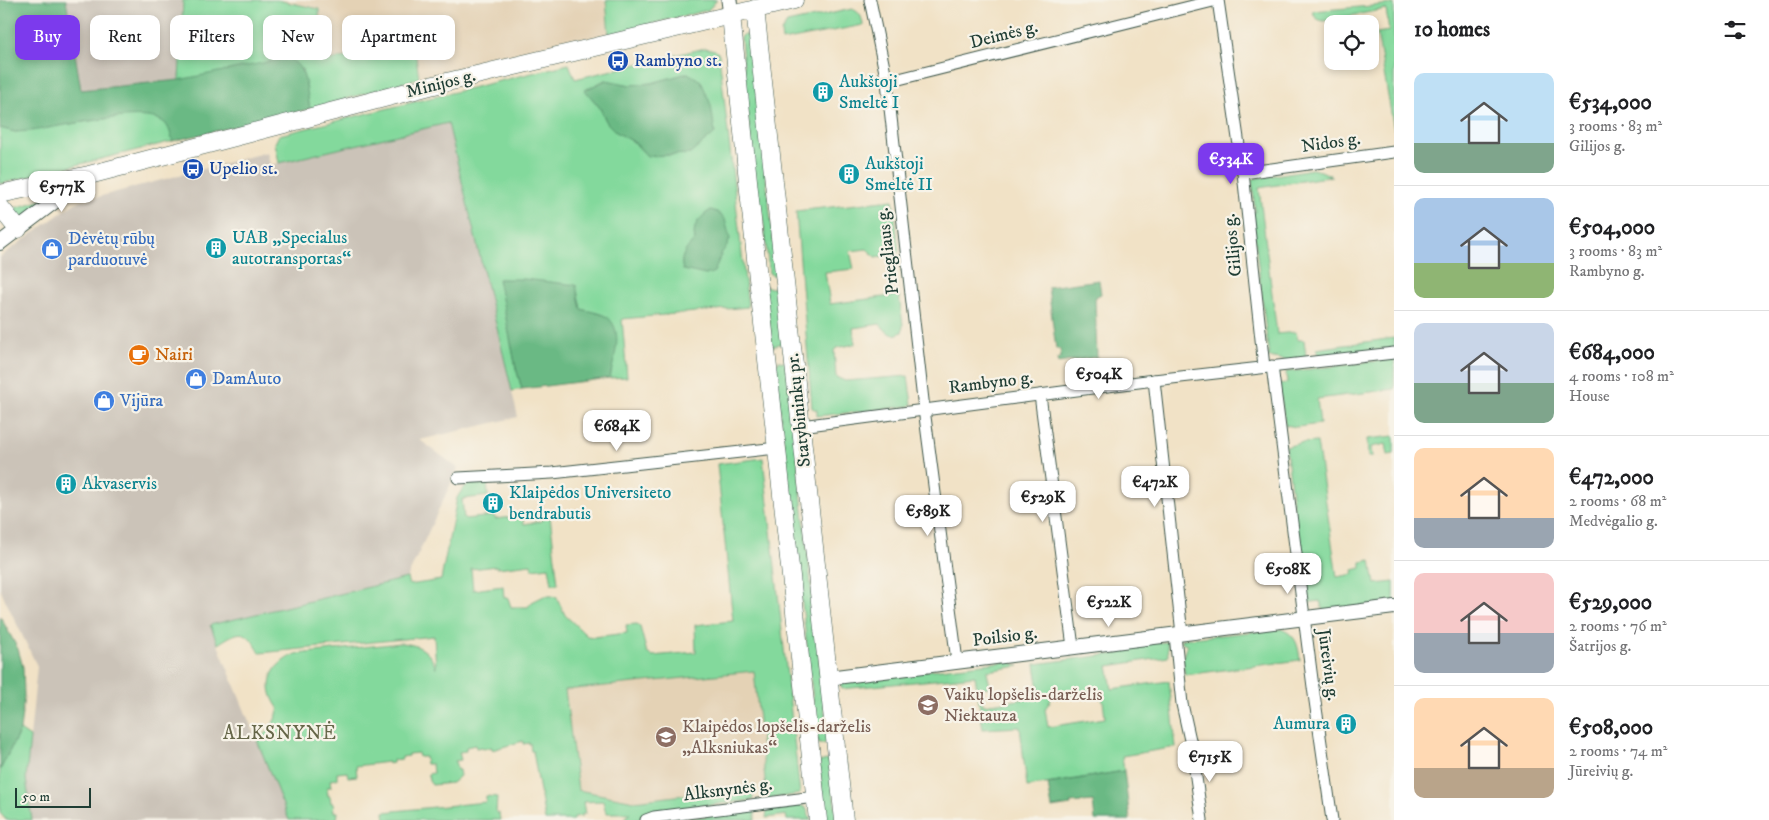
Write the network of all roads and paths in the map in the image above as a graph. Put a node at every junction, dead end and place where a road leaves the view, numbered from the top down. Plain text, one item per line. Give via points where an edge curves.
1 (794, 0) edge
2 (870, 0) edge
3 (1218, 0) edge
4 (755, 4) edge
5 (730, 7) edge
6 (887, 82) junction
7 (1394, 152) edge
8 (1243, 173) junction
9 (89, 175) junction
10 (0, 194) edge
11 (0, 206) edge
12 (18, 228) junction
13 (0, 242) edge
14 (784, 277) junction
15 (758, 278) junction
16 (1394, 353) edge
17 (793, 358) junction
18 (767, 361) junction
19 (1268, 367) junction
20 (1154, 380) junction
21 (1040, 395) junction
22 (924, 410) junction
23 (801, 426) junction
24 (777, 448) junction
25 (458, 478) dead end
26 (1394, 607) edge
27 (1304, 619) junction
28 (1179, 634) junction
29 (1073, 648) junction
30 (957, 662) junction
31 (828, 678) junction
32 (836, 751) junction
33 (811, 754) junction
34 (815, 797) junction
35 (646, 820) edge
36 (818, 820) edge
37 (844, 820) edge
38 (1202, 820) edge
39 (1332, 820) edge

1 - 4 main road, Minijos g.
2 - 6 street, Priegliaus g.
3 - 6 street, Deimės g.
3 - 8 street, Gilijos g.
4 - 5 main road, Minijos g.
4 - 14 main road, Statybininkų pr.
5 - 9 main road, Minijos g.
5 - 15 main road, Statybininkų pr.
6 - 22 street, Priegliaus g.
7 - 8 street, Nidos g.
8 - 19 street, Gilijos g.
9 - 10 main road, Minijos g.
9 - 11 main road, Minijos g.
9 - 12 street
11 - 12 main road
12 - 13 street
14 - 15 main road via 772,284
14 - 17 main road, Statybininkų pr.
15 - 18 main road, Statybininkų pr.
16 - 19 street, Rambyno g.
17 - 18 main road via 779,353
17 - 23 main road, Statybininkų pr.
18 - 24 main road, Statybininkų pr.
19 - 20 street, Rambyno g.
19 - 27 street, Jūreivių g.
20 - 21 street, Rambyno g.
20 - 28 street
21 - 22 street, Rambyno g.
21 - 29 street
22 - 23 street, Rambyno g.
22 - 30 street, Priegliaus g.
23 - 31 main road, Statybininkų pr.
24 - 25 street via 552,473
24 - 33 main road, Statybininkų pr.
26 - 27 street, Poilsio g.
27 - 28 street, Poilsio g.
27 - 39 street, Jūreivių g.
28 - 29 street, Poilsio g.
28 - 38 street via 1182,704
29 - 30 street, Poilsio g.
30 - 31 street, Poilsio g.
31 - 32 main road, Statybininkų pr.
32 - 33 main road via 826,756
32 - 37 main road, Statybininkų pr.
33 - 34 main road, Statybininkų pr.
34 - 35 street, Alksnynės g.
34 - 36 main road, Statybininkų pr.

